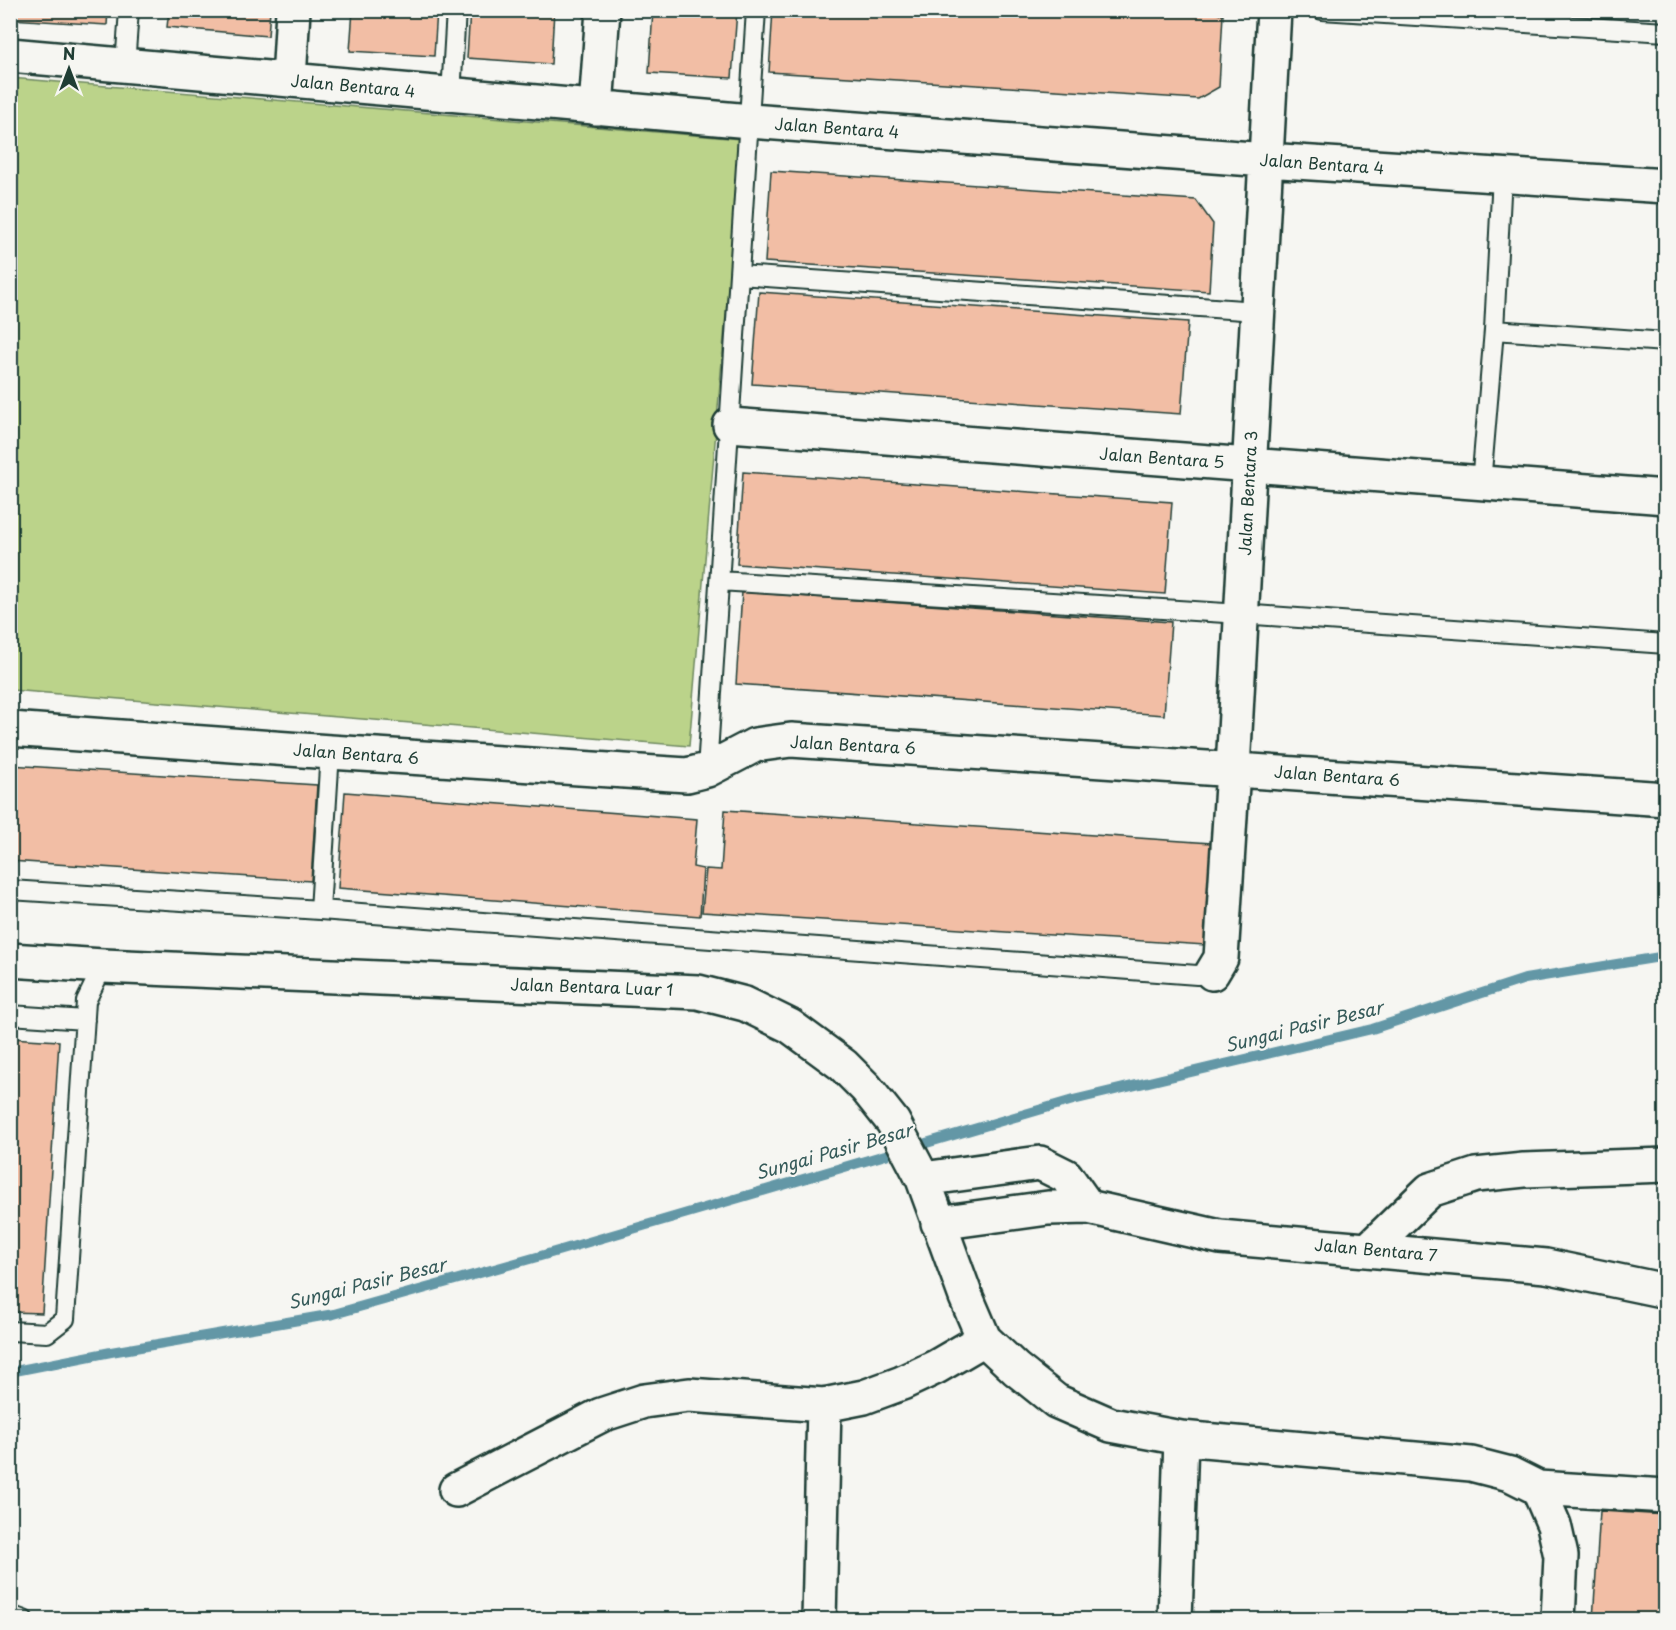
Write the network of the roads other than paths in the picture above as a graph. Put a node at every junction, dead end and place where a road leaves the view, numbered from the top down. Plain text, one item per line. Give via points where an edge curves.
1 (129, 10) edge
2 (293, 10) edge
3 (456, 10) edge
4 (603, 10) edge
5 (756, 10) edge
6 (1274, 10) edge
7 (1322, 10) edge
8 (1665, 32) edge
9 (10, 56) edge
10 (125, 66) junction
11 (289, 80) junction
12 (451, 95) junction
13 (596, 108) junction
14 (750, 121) junction
15 (1266, 160) junction
16 (1502, 175) junction
17 (1665, 186) edge
18 (739, 275) junction
19 (1257, 311) junction
20 (1494, 330) junction
21 (1665, 342) edge
22 (730, 425) junction
23 (1249, 465) junction
24 (1481, 484) junction
25 (1665, 497) edge
26 (719, 581) junction
27 (1241, 614) junction
28 (1665, 644) edge
29 (10, 729) edge
30 (330, 752) junction
31 (1233, 769) junction
32 (707, 770) junction
33 (1665, 799) edge
34 (10, 890) edge
35 (320, 910) junction
36 (10, 960) edge
37 (103, 966) junction
38 (1212, 973) joint
39 (10, 1015) edge
40 (85, 1020) junction
41 (1665, 1165) edge
42 (919, 1171) junction
43 (1088, 1207) junction
44 (938, 1223) junction
45 (1369, 1249) junction
46 (1665, 1291) edge
47 (10, 1331) edge
48 (984, 1339) junction
49 (824, 1405) junction
50 (1181, 1438) junction
51 (1538, 1488) junction
52 (456, 1490) dead end
53 (1665, 1496) edge
54 (10, 1615) edge
55 (24, 1620) edge
56 (819, 1620) edge
57 (1175, 1620) edge
58 (1558, 1620) edge

1 - 10 lane
2 - 11 street
3 - 12 lane
4 - 13 street
5 - 14 lane
6 - 15 street, Jalan Bentara 3
7 - 8 lane
9 - 10 street, Jalan Bentara 4
10 - 11 street, Jalan Bentara 4
11 - 12 street, Jalan Bentara 4
12 - 13 street, Jalan Bentara 4
13 - 14 street, Jalan Bentara 4
14 - 15 street, Jalan Bentara 4
14 - 18 lane
15 - 16 street, Jalan Bentara 4
15 - 19 street, Jalan Bentara 3
16 - 17 street, Jalan Bentara 4
16 - 20 lane
18 - 19 lane
18 - 22 lane
19 - 23 street, Jalan Bentara 3
20 - 21 lane
20 - 24 lane
22 - 23 street, Jalan Bentara 5
22 - 26 lane
23 - 24 street, Jalan Bentara 5
23 - 27 street, Jalan Bentara 3
24 - 25 street, Jalan Bentara 5
26 - 27 lane
26 - 32 lane
27 - 28 lane
27 - 31 street, Jalan Bentara 3
29 - 30 street, Jalan Bentara 6
30 - 32 street, Jalan Bentara 6 via 660,774 687,775
30 - 35 lane
31 - 32 street, Jalan Bentara 6 via 791,740 755,745
31 - 33 street, Jalan Bentara 6
31 - 38 street, Jalan Bentara 3 via 1221,958
34 - 35 lane
35 - 38 lane
36 - 37 street, Jalan Bentara Luar 1
37 - 40 lane via 86,1001
37 - 42 street, Jalan Bentara Luar 1 via 698,992 745,1004 790,1026 843,1065 893,1122
39 - 40 lane
40 - 47 lane via 65,1320 47,1333
41 - 45 street via 1476,1174 1430,1190
42 - 43 street via 1040,1163 1066,1176
42 - 44 street, Jalan Bentara Luar 1
43 - 44 street, Jalan Bentara 7 via 1048,1208
43 - 45 street, Jalan Bentara 7 via 1220,1237
44 - 48 street, Jalan Bentara Luar 1
45 - 46 street, Jalan Bentara 7 via 1546,1266
48 - 49 street via 902,1383 864,1398
48 - 50 street via 1056,1401 1111,1425
49 - 52 street via 689,1395 644,1401 601,1415
49 - 56 street
50 - 51 street via 1471,1464 1510,1474
50 - 57 street
51 - 53 street
51 - 58 street via 1554,1525 1561,1556
54 - 55 lane

